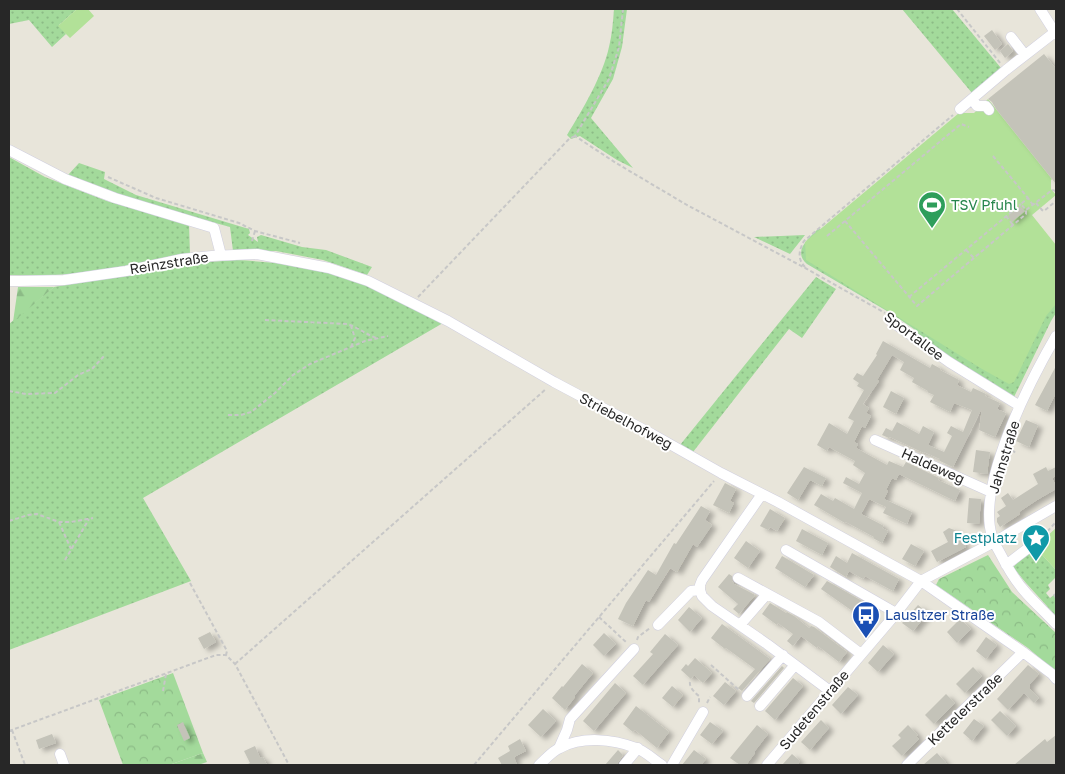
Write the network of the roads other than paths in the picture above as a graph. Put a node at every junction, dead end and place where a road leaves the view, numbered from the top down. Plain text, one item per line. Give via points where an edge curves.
1 (1040, 9) edge
2 (1056, 33) edge
3 (1011, 37) dead end
4 (1025, 55) junction
5 (972, 99) junction
6 (960, 109) road end
7 (990, 110) dead end
8 (9, 150) edge
9 (220, 255) junction
10 (329, 268) joint
11 (9, 281) edge
12 (891, 321) road end
13 (1056, 338) edge
14 (1020, 406) junction
15 (875, 440) dead end
16 (991, 492) junction
17 (762, 494) junction
18 (1056, 506) edge
19 (994, 542) junction
20 (1031, 546) dead end
21 (786, 550) dead end
22 (1006, 565) junction
23 (738, 578) dead end
24 (921, 581) junction
25 (700, 590) junction
26 (767, 594) junction
27 (896, 613) junction
28 (1056, 624) edge
29 (658, 625) road end
30 (740, 625) junction
31 (634, 649) road end
32 (1023, 652) junction
33 (861, 654) junction
34 (783, 655) junction
35 (795, 665) junction
36 (1056, 678) edge
37 (830, 691) junction
38 (747, 696) road end
39 (760, 706) dead end
40 (703, 712) road end
41 (567, 730) junction
42 (582, 741) junction
43 (558, 748) junction
44 (638, 748) junction
45 (60, 754) dead end
46 (64, 765) edge
47 (539, 765) edge
48 (624, 765) edge
49 (662, 765) edge
50 (672, 765) edge
51 (767, 765) edge
52 (907, 765) edge

1 - 2 street
2 - 4 street
3 - 4 street
4 - 5 street
5 - 6 street
5 - 7 street via 977,106 986,106
8 - 9 street via 65,179 107,195 214,228
9 - 10 street, Reinzstraße via 257,254
9 - 11 street, Reinzstraße via 64,280
10 - 17 street, Striebelhofweg via 368,281 413,302
12 - 14 street, Sportallee
13 - 14 street, Jahnstraße
14 - 16 street, Jahnstraße via 1004,444
15 - 16 street, Haldeweg
16 - 19 street, Jahnstraße via 990,525
17 - 24 street, Striebelhofweg
17 - 25 street via 702,580
18 - 19 street
19 - 22 street, Jahnstraße
19 - 24 street
20 - 22 street
21 - 27 street
22 - 28 street, Jahnstraße via 1026,593
23 - 26 street
24 - 27 street, Sudetenstraße
24 - 32 street, Striebelhofweg
25 - 29 street via 691,591
25 - 30 street via 712,606
26 - 30 street
26 - 33 street via 819,622
27 - 33 street, Sudetenstraße
30 - 34 street
31 - 41 street via 570,719
32 - 36 street, Striebelhofweg
32 - 52 street, Kettelerstraße
33 - 37 street, Sudetenstraße
34 - 35 street
34 - 38 street
35 - 37 street
35 - 39 street
37 - 51 street, Sudetenstraße
40 - 50 street
41 - 42 street
41 - 43 street
42 - 43 street
42 - 44 street via 613,741
43 - 47 street
44 - 48 street
44 - 49 street
45 - 46 street

